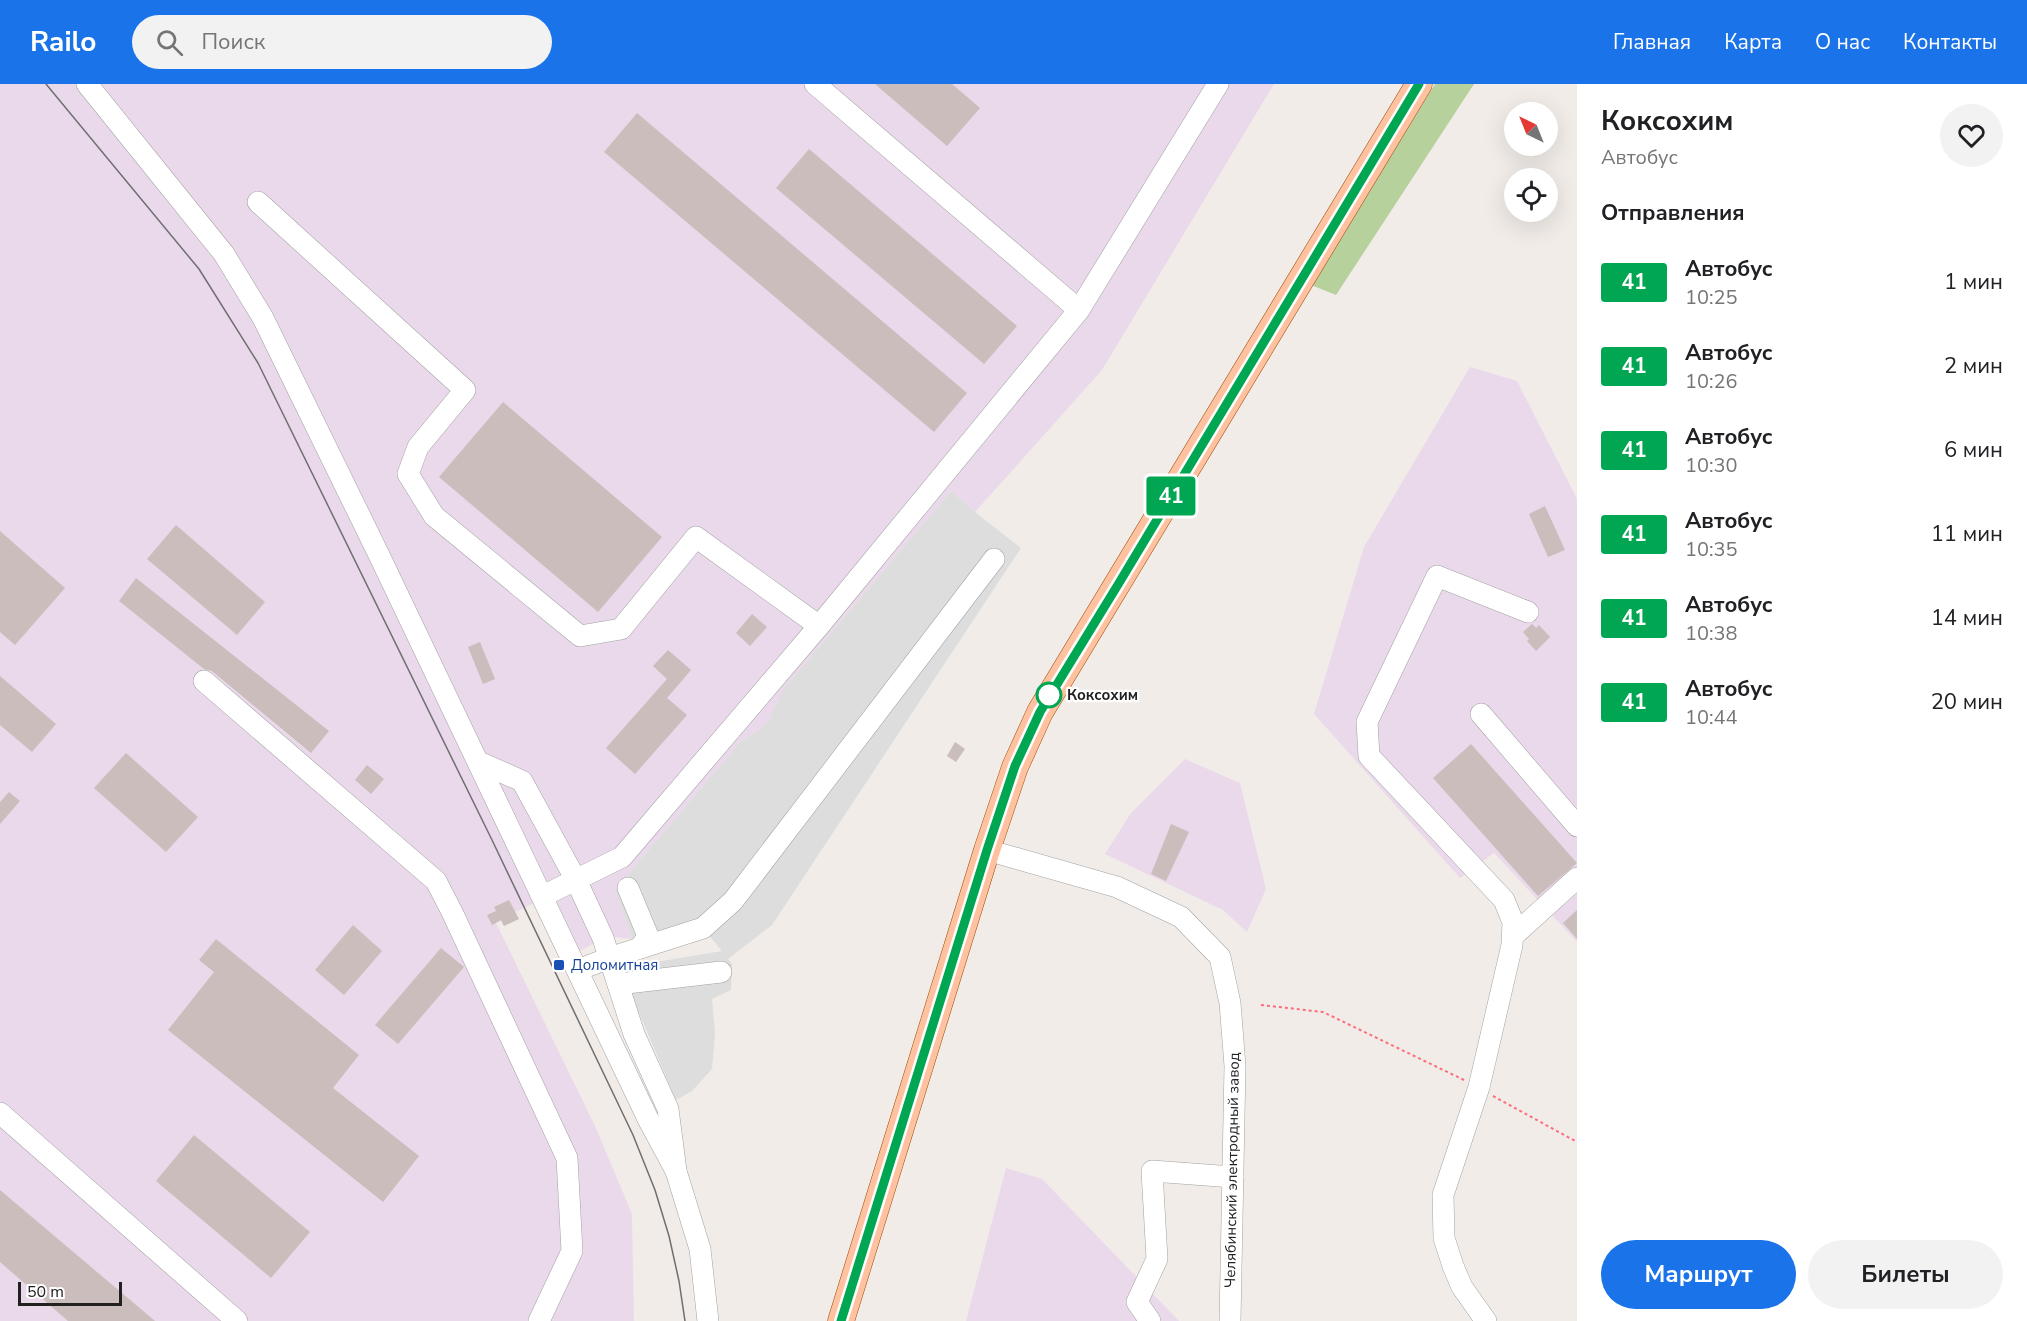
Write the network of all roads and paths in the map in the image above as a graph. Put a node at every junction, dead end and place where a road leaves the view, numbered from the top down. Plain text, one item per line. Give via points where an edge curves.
1 (87, 84) edge
2 (815, 84) edge
3 (1419, 84) edge
4 (1210, 87) edge
5 (258, 202) dead end
6 (1079, 310) junction
7 (994, 560) dead end
8 (1528, 612) dead end
9 (819, 626) junction
10 (204, 681) dead end
11 (1480, 714) dead end
12 (479, 762) junction
13 (1577, 826) edge
14 (987, 850) junction
15 (1577, 878) edge
16 (576, 880) junction
17 (628, 888) dead end
18 (543, 896) junction
19 (1513, 936) junction
20 (640, 948) junction
21 (609, 957) junction
22 (578, 970) junction
23 (721, 972) dead end
24 (618, 984) junction
25 (1261, 1005) dead end
26 (1479, 1088) junction
27 (0, 1113) edge
28 (1577, 1142) edge
29 (676, 1171) junction
30 (1233, 1177) junction
31 (843, 1316) edge
32 (237, 1321) edge
33 (539, 1321) edge
34 (708, 1321) edge
35 (1150, 1321) edge
36 (1230, 1321) edge
37 (1486, 1321) edge

1 - 12 street via 224,255 263,318
2 - 6 street
3 - 14 main road via 1040,712 1015,766
4 - 6 street
5 - 9 street via 465,390 418,447 408,474 434,516 580,636 621,629 696,537
6 - 9 street
7 - 20 street via 732,901 703,928
8 - 19 street via 1437,576 1367,722 1369,756 1504,900 1513,922
9 - 16 street via 622,857
10 - 33 street via 436,881 567,1158 572,1251
11 - 13 street
12 - 16 street via 522,781
12 - 18 street
14 - 30 street, Челябинский электродный завод via 1117,887 1181,917 1220,957 1230,1003 1235,1066
14 - 31 main road
15 - 19 street
16 - 18 street
16 - 21 street
17 - 20 street via 648,936
18 - 22 street
19 - 26 street
20 - 21 street
21 - 22 street
21 - 24 street
22 - 29 street
23 - 24 street
24 - 29 street via 634,1034 668,1109
25 - 26 path via 1323,1012
26 - 28 path
26 - 37 street via 1443,1195 1444,1238 1462,1287
27 - 32 street
29 - 34 street via 700,1249
30 - 35 street via 1152,1171 1157,1258 1137,1302
30 - 36 street, Челябинский электродный завод

